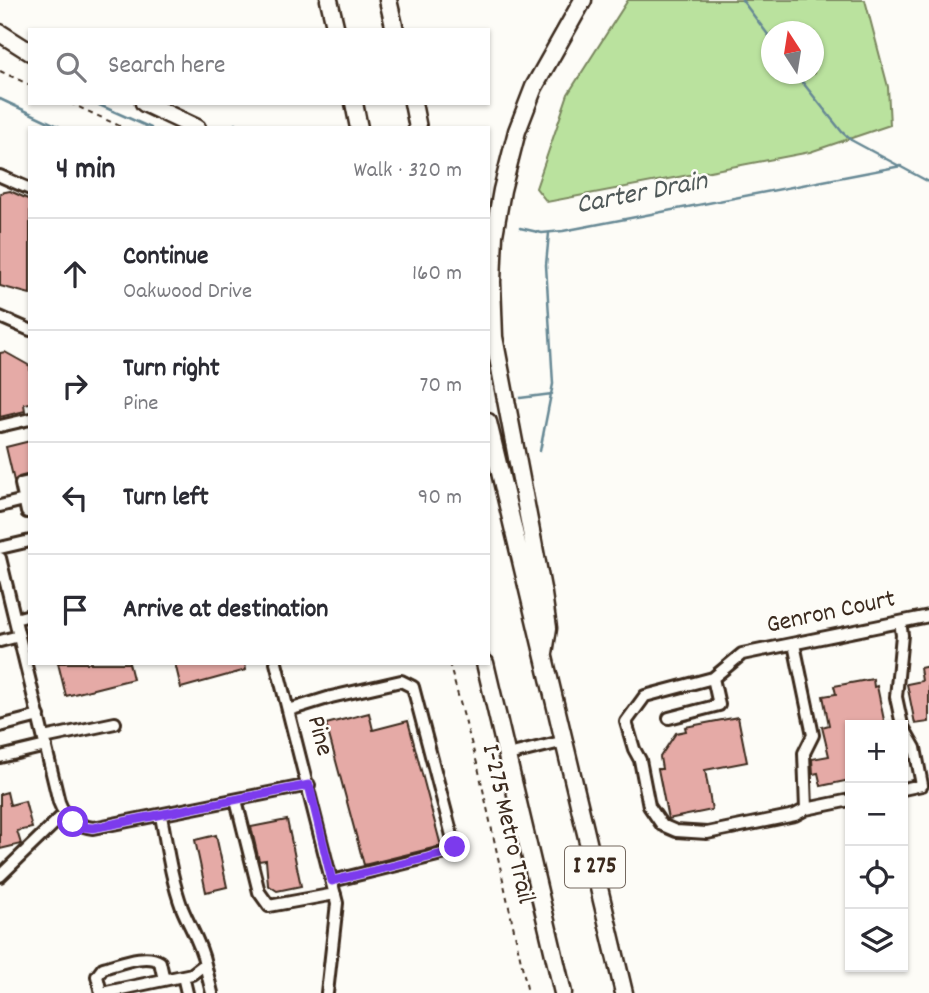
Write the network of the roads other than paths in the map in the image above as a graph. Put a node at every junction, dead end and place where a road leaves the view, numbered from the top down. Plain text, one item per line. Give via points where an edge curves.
1 (329, 0) edge
2 (388, 0) edge
3 (583, 0) edge
4 (336, 28) edge
5 (395, 28) edge
6 (0, 33) edge
7 (28, 51) edge
8 (148, 105) edge
9 (354, 105) edge
10 (413, 105) edge
11 (193, 126) edge
12 (359, 126) edge
13 (418, 126) edge
14 (0, 176) edge
15 (28, 188) edge
16 (0, 317) edge
17 (28, 329) edge
18 (28, 419) edge
19 (0, 426) edge
20 (490, 430) edge
21 (28, 482) edge
22 (24, 500) junction
23 (0, 506) edge
24 (28, 512) edge
25 (28, 541) edge
26 (0, 548) edge
27 (0, 558) edge
28 (28, 616) edge
29 (929, 616) edge
30 (15, 619) junction
31 (900, 622) junction
32 (19, 636) junction
33 (0, 641) edge
34 (794, 644) junction
35 (26, 651) edge
36 (544, 653) junction
37 (29, 665) edge
38 (277, 665) edge
39 (480, 665) edge
40 (485, 665) edge
41 (713, 678) junction
42 (492, 696) junction
43 (289, 710) junction
44 (39, 716) junction
45 (669, 718) dead end
46 (902, 720) edge
47 (115, 723) dead end
48 (0, 726) edge
49 (908, 735) edge
50 (565, 741) junction
51 (45, 742) junction
52 (508, 755) junction
53 (0, 757) edge
54 (925, 784) edge
55 (309, 785) junction
56 (236, 800) junction
57 (845, 801) edge
58 (806, 809) junction
59 (65, 813) junction
60 (161, 816) junction
61 (0, 876) edge
62 (332, 881) junction
63 (336, 898) junction
64 (205, 964) junction
65 (183, 976) junction
66 (164, 980) junction
67 (102, 993) edge
68 (187, 993) edge
69 (212, 993) edge
70 (327, 993) edge
71 (563, 993) edge
72 (624, 993) edge

1 - 4 highway
2 - 5 highway
3 - 36 highway via 534,87 517,131 494,235 494,337 543,594 548,628
6 - 7 highway
8 - 11 highway
9 - 12 highway
10 - 13 highway
14 - 15 street
16 - 17 street
18 - 19 street
20 - 36 highway, I 275
21 - 22 street via 21,484
22 - 23 street
22 - 24 street
25 - 26 street
27 - 30 street
28 - 30 street
29 - 31 street, Genron Court
30 - 32 street
31 - 34 street, Genron Court
31 - 46 street via 896,697
32 - 33 street
32 - 35 street
34 - 41 street, Genron Court via 742,654
34 - 58 street via 813,735 804,752
36 - 50 highway, I 275
37 - 44 street
38 - 43 street, Pine
39 - 42 highway
40 - 42 highway, I 275
41 - 45 street via 719,705
41 - 58 street via 645,696 626,722 649,806 662,825 707,833
42 - 52 highway, I 275
43 - 55 street, Pine
43 - 62 street via 401,681 413,687 455,847 454,851
44 - 48 street
44 - 51 street
47 - 51 street
49 - 54 street
50 - 52 street
50 - 72 highway, I 275
51 - 53 street
51 - 59 street
52 - 71 highway, I 275
55 - 56 street
55 - 62 street, Pine
56 - 60 street
56 - 63 street via 259,892 269,906
57 - 58 street
59 - 60 street via 82,827 93,828
59 - 61 street
60 - 64 street via 177,892
62 - 63 street, Pine
63 - 70 street, Pine
64 - 65 street
64 - 69 street
65 - 66 street
65 - 68 street
66 - 67 street
66 - 67 street via 160,962 146,958 99,971

